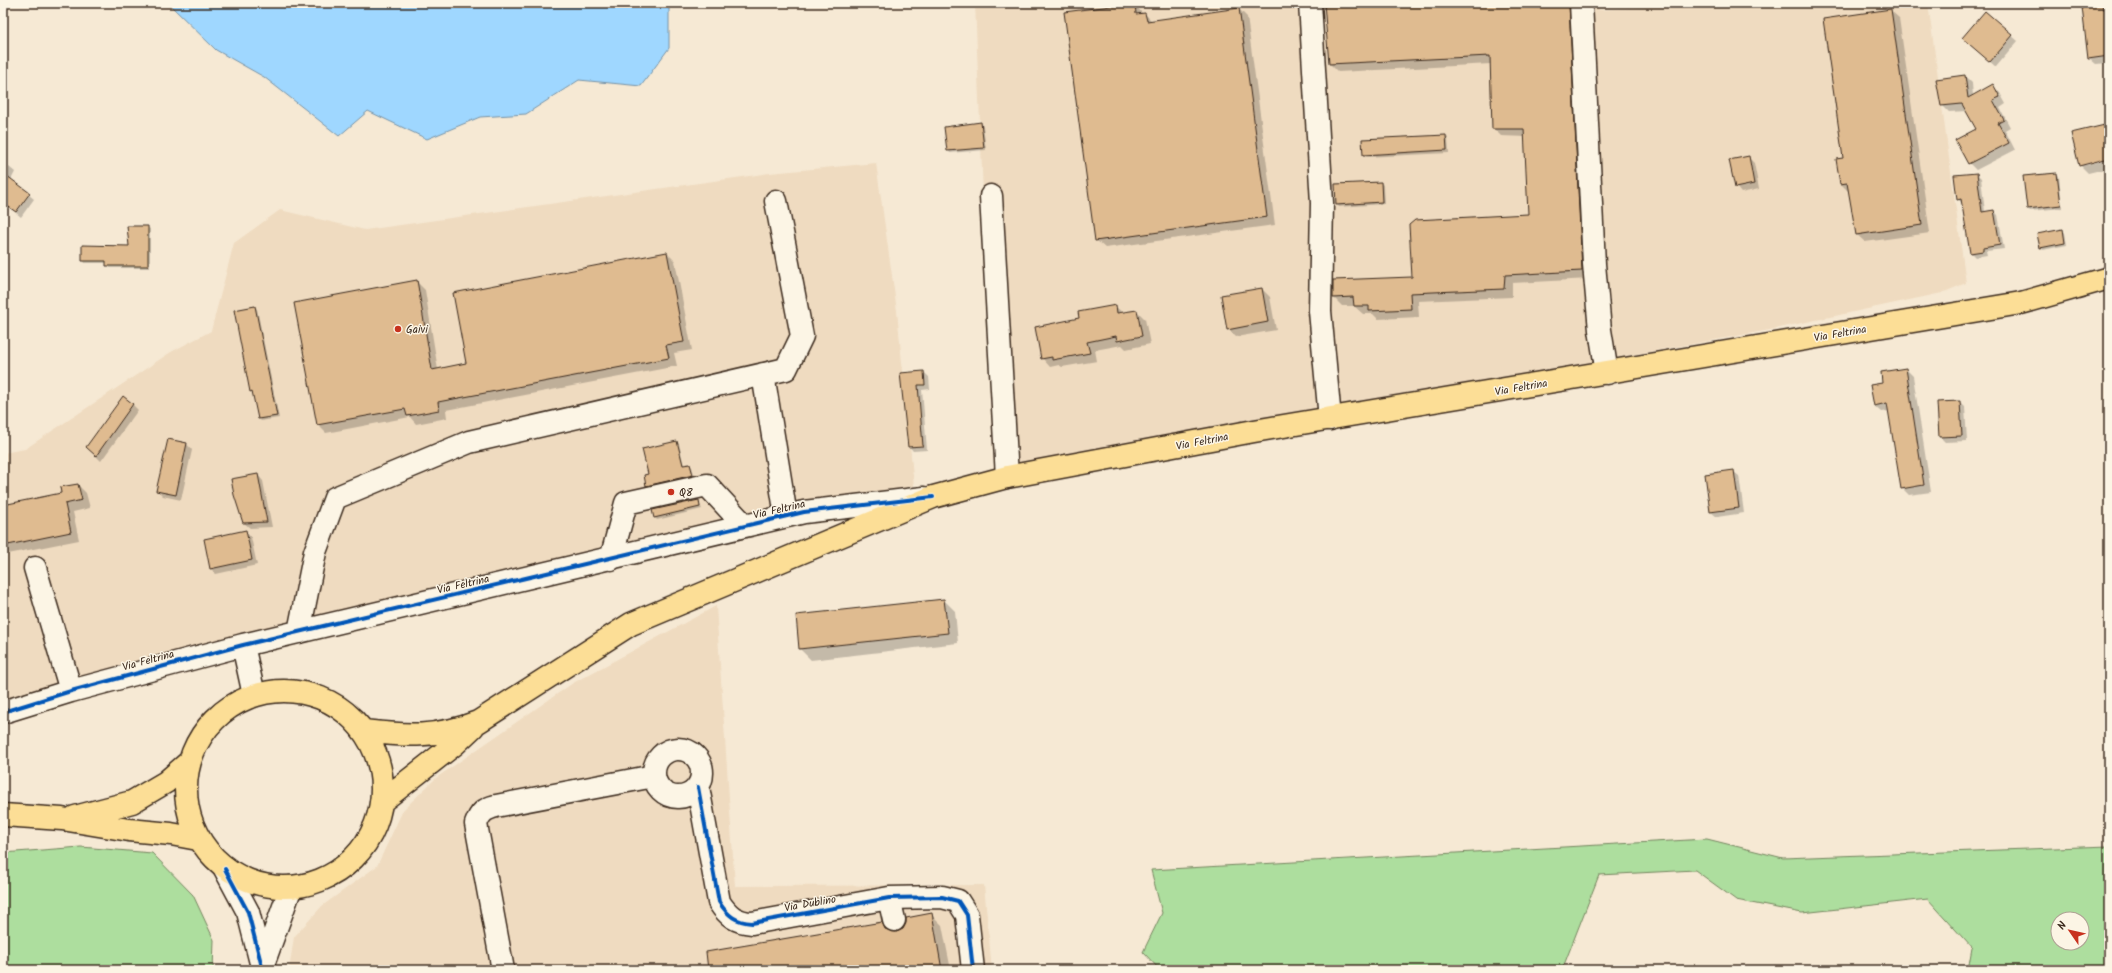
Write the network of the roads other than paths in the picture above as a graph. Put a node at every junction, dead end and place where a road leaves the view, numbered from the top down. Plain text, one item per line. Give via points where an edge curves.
1 (1310, 3) edge
2 (1581, 3) edge
3 (991, 196) dead end
4 (776, 201) dead end
5 (2109, 278) edge
6 (1607, 373) junction
7 (763, 374) junction
8 (1330, 419) junction
9 (1007, 477) junction
10 (933, 497) junction
11 (786, 516) junction
12 (745, 526) junction
13 (611, 559) junction
14 (35, 568) dead end
15 (299, 632) junction
16 (243, 645) junction
17 (71, 691) junction
18 (254, 695) junction
19 (3, 712) edge
20 (478, 722) junction
21 (363, 731) junction
22 (189, 762) junction
23 (654, 776) junction
24 (698, 786) junction
25 (381, 802) junction
26 (3, 815) edge
27 (62, 819) junction
28 (198, 839) junction
29 (225, 869) junction
30 (291, 887) junction
31 (889, 898) junction
32 (894, 920) dead end
33 (262, 969) edge
34 (503, 970) edge
35 (973, 970) edge

1 - 8 street via 1322,203 1320,311
2 - 6 street via 1594,264
3 - 9 street
4 - 7 street via 802,336 786,368
5 - 6 main road, Via Feltrina via 2021,303
6 - 8 main road, Via Feltrina
7 - 11 street
7 - 15 street via 469,442 335,498 315,552
8 - 9 main road, Via Feltrina
9 - 10 main road, Via Feltrina
10 - 11 street, Via Feltrina
10 - 20 main road, Via Feltrina via 631,624
11 - 12 street, Via Feltrina
12 - 13 street, Via Feltrina
12 - 13 street via 707,485 626,503
13 - 15 street, Via Feltrina
14 - 17 street
15 - 16 street, Via Feltrina
16 - 17 street, Via Feltrina
16 - 18 street
17 - 19 street, Via Feltrina
18 - 21 main road via 284,691 314,696 341,709
18 - 22 main road via 232,705 213,721 198,740
20 - 21 main road, Via Feltrina via 456,731 421,736
20 - 25 main road, Via Feltrina via 455,744
21 - 25 main road via 375,753 381,777
22 - 27 main road via 166,782 132,802
22 - 28 main road via 186,802
23 - 24 street via 661,790 674,797 688,795
23 - 24 street via 654,768 662,755 676,749 684,749 691,752 701,764 701,779
23 - 34 street via 496,806 486,809 479,815 476,824
24 - 31 street, Via Dublino via 719,902 728,915 741,922 752,923
25 - 30 main road via 371,834 351,860 324,879
26 - 27 main road
27 - 28 main road
28 - 29 main road
29 - 30 main road via 257,884
29 - 33 street via 248,912
30 - 33 street
31 - 32 street
31 - 35 street, Via Dublino via 942,897 958,901 967,915

